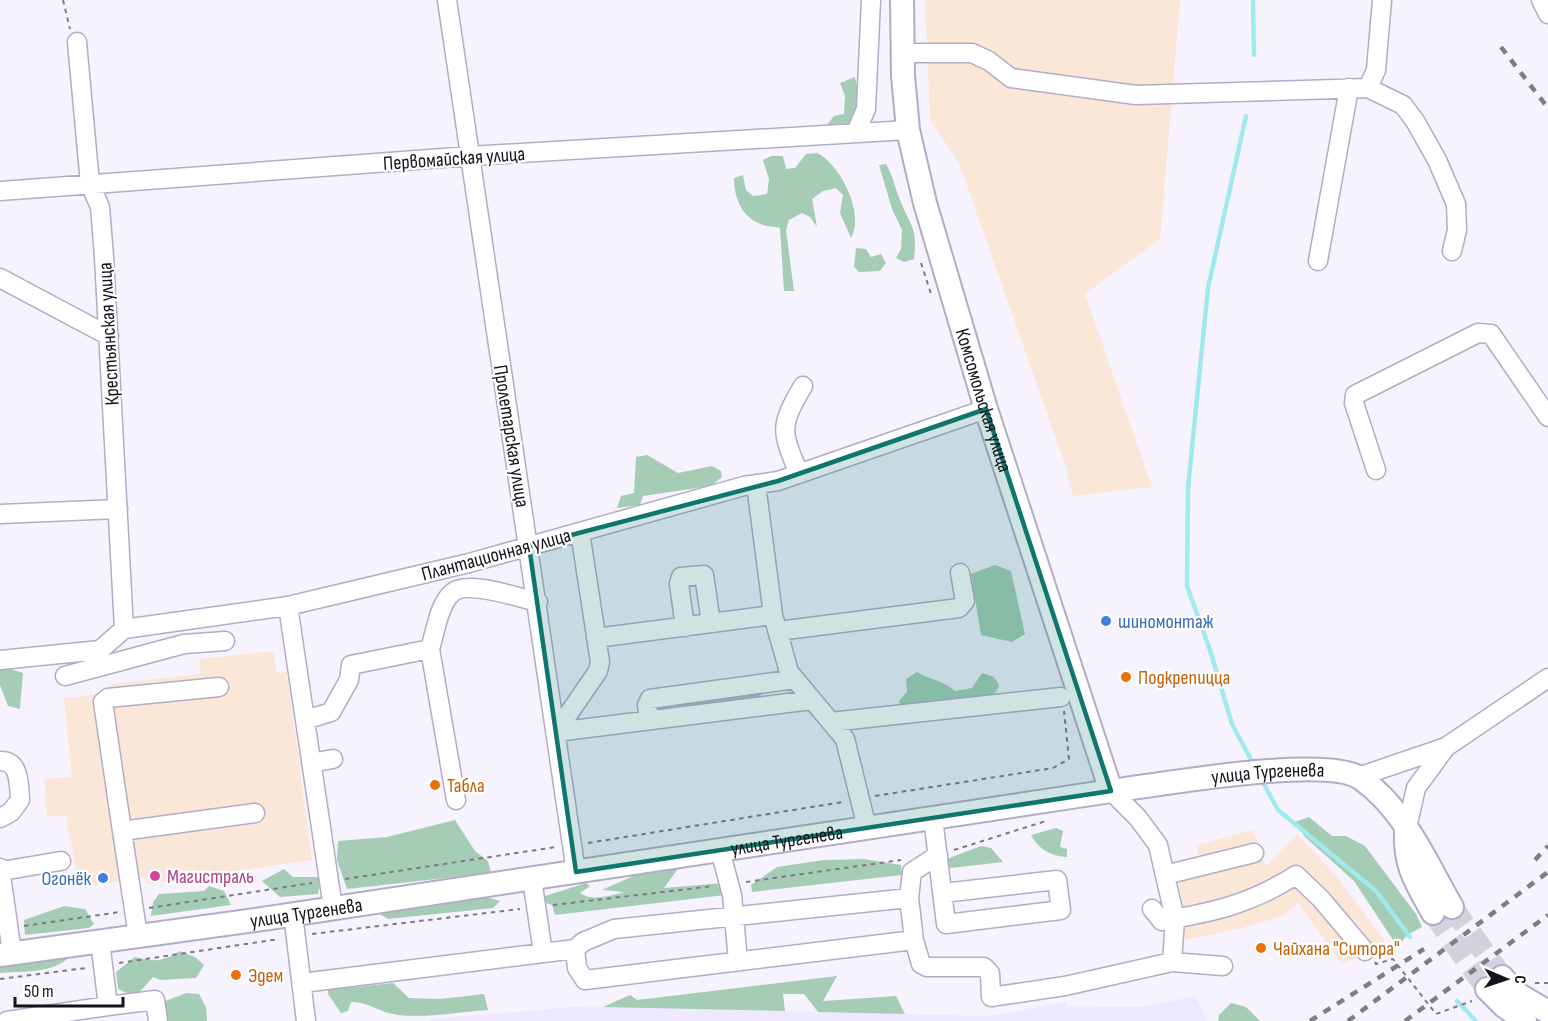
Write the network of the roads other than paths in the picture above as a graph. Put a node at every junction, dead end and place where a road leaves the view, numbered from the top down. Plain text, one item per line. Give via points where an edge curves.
1 (447, 0) edge
2 (871, 0) edge
3 (902, 0) edge
4 (1382, 0) edge
5 (1541, 0) edge
6 (1548, 14) edge
7 (77, 42) road end
8 (903, 53) junction
9 (1359, 88) junction
10 (908, 130) junction
11 (856, 132) junction
12 (470, 156) junction
13 (90, 184) junction
14 (0, 191) edge
15 (1452, 251) dead end
16 (1318, 261) dead end
17 (0, 278) edge
18 (109, 336) junction
19 (803, 386) dead end
20 (986, 409) junction
21 (1548, 417) edge
22 (1376, 470) dead end
23 (805, 477) junction
24 (756, 484) junction
25 (118, 509) junction
26 (0, 514) edge
27 (580, 532) junction
28 (529, 546) junction
29 (469, 563) junction
30 (960, 573) dead end
31 (475, 587) junction
32 (538, 602) junction
33 (288, 606) junction
34 (167, 623) junction
35 (711, 623) junction
36 (776, 623) junction
37 (685, 627) junction
38 (123, 629) junction
39 (596, 638) junction
40 (225, 641) dead end
41 (175, 647) junction
42 (430, 649) junction
43 (0, 660) edge
44 (65, 676) dead end
45 (1548, 678) edge
46 (795, 679) junction
47 (219, 687) dead end
48 (1061, 698) road end
49 (812, 700) junction
50 (305, 720) junction
51 (649, 720) junction
52 (831, 722) junction
53 (556, 732) junction
54 (1446, 747) junction
55 (333, 759) dead end
56 (0, 761) edge
57 (311, 763) junction
58 (1358, 777) junction
59 (1111, 791) junction
60 (456, 800) dead end
61 (255, 813) dead end
62 (0, 818) edge
63 (933, 818) junction
64 (867, 828) junction
65 (1407, 828) junction
66 (122, 831) junction
67 (720, 850) junction
68 (1254, 853) dead end
69 (938, 855) junction
70 (61, 861) dead end
71 (1, 869) edge
72 (576, 872) junction
73 (1165, 875) junction
74 (532, 879) junction
75 (943, 893) junction
76 (909, 898) junction
77 (333, 908) junction
78 (1152, 909) dead end
79 (1442, 910) tunnel mouth
80 (293, 914) junction
81 (734, 917) junction
82 (1175, 919) junction
83 (138, 936) junction
84 (914, 940) junction
85 (100, 941) junction
86 (575, 949) junction
87 (1365, 951) road end
88 (543, 953) junction
89 (6, 954) edge
90 (738, 961) junction
91 (1172, 962) junction
92 (1223, 966) dead end
93 (302, 983) junction
94 (102, 1012) edge
95 (1548, 1012) edge
96 (7, 1021) edge
97 (158, 1021) edge
98 (306, 1021) edge
99 (1525, 1021) edge

1 - 12 street, Пролетарская улица
2 - 11 street via 866,109
3 - 8 main road, Комсомольская улица
4 - 9 street via 1377,64
5 - 6 street
7 - 13 street, Крестьянская улица
8 - 9 street via 972,53 1011,78 1136,95
8 - 10 main road, Комсомольская улица
9 - 15 street via 1403,105 1415,121 1456,204 1457,230
9 - 16 street
10 - 11 street, Первомайская улица
10 - 20 main road, Комсомольская улица via 928,214
11 - 12 street, Первомайская улица
12 - 13 street, Первомайская улица
12 - 28 street, Пролетарская улица
13 - 14 street, Первомайская улица
13 - 18 street, Крестьянская улица via 100,207
17 - 18 street
18 - 25 street, Крестьянская улица
19 - 23 street via 785,418 784,439
20 - 23 street, Плантационная улица
20 - 59 main road, Комсомольская улица
21 - 22 street via 1491,334 1478,333 1355,396
23 - 24 street, Плантационная улица
24 - 27 street, Плантационная улица
24 - 36 street
25 - 26 street
25 - 38 street, Крестьянская улица
27 - 28 street, Плантационная улица
27 - 39 street
28 - 29 street, Плантационная улица
28 - 32 street, Пролетарская улица
29 - 31 street
29 - 33 street, Плантационная улица
30 - 36 street via 965,601 959,608
31 - 32 street
31 - 42 street via 451,593
32 - 53 street, Пролетарская улица
33 - 34 street, Плантационная улица
33 - 50 street
34 - 38 street, Плантационная улица
34 - 41 street
35 - 36 street
35 - 37 street
35 - 37 street via 704,575 692,575 679,579
36 - 46 street via 789,672
37 - 39 street
38 - 43 street via 100,650
39 - 53 street via 598,671
40 - 41 street
41 - 44 street
42 - 50 street via 351,665 349,680 331,712
42 - 60 street
45 - 54 street
46 - 49 street
46 - 51 street via 650,699
47 - 66 street via 108,698 103,702
48 - 52 street
49 - 51 street
49 - 52 street
50 - 57 street
51 - 53 street
52 - 64 street via 845,740
53 - 72 street, Пролетарская улица
54 - 58 street
54 - 65 street via 1416,788
55 - 57 street
56 - 62 street via 15,768 20,801
57 - 77 street
58 - 59 main road, улица Тургенева via 1327,769 1249,773
58 - 65 main road via 1386,800
59 - 63 main road, улица Тургенева
59 - 73 street via 1158,845
61 - 66 street
63 - 64 main road, улица Тургенева
63 - 69 street
64 - 67 main road, улица Тургенева
65 - 79 main road
66 - 83 street
67 - 72 main road, улица Тургенева
67 - 81 street
68 - 73 street
69 - 75 street
69 - 76 street via 912,872
70 - 71 street
71 - 89 street via 9,928
72 - 74 main road, улица Тургенева
73 - 82 street
74 - 77 main road, улица Тургенева
74 - 88 street
75 - 75 street via 946,924 1060,910 1057,880
76 - 81 street
76 - 84 street
77 - 80 main road, улица Тургенева
78 - 82 street via 1162,921
80 - 83 main road, улица Тургенева
80 - 93 street
81 - 86 street via 614,929
81 - 90 street
82 - 87 street via 1235,907 1296,875 1321,898
82 - 91 street
83 - 85 main road, улица Тургенева
84 - 90 street
84 - 91 street via 921,964 927,967 988,969 991,997 1065,986
85 - 89 main road, улица Тургенева
85 - 94 street
86 - 88 street
86 - 90 street via 577,968 585,980
88 - 93 street
91 - 92 street
93 - 98 street
94 - 96 street
94 - 97 street via 155,1000
95 - 99 main road via 1516,993 1489,988 1504,1006

